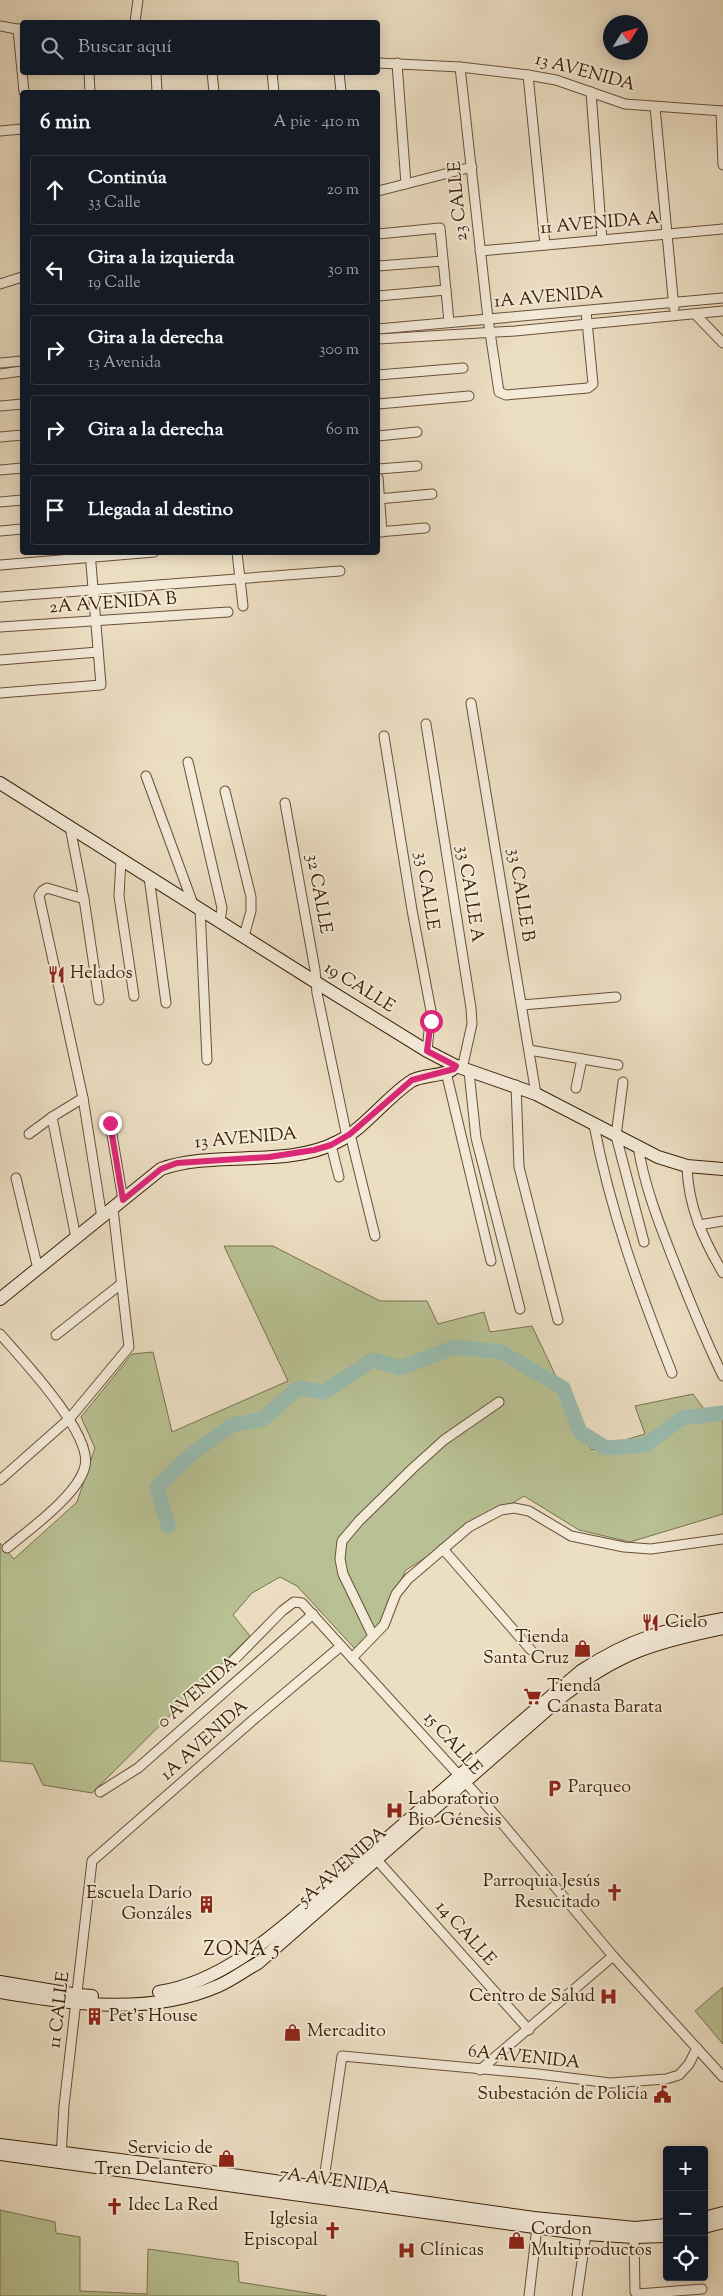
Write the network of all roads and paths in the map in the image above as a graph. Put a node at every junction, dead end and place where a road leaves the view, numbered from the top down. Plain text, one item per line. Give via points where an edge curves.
1 (138, 0) edge
2 (135, 20) edge
3 (0, 26) edge
4 (20, 30) edge
5 (380, 63) edge
6 (398, 63) junction
7 (460, 67) junction
8 (23, 75) edge
9 (89, 75) edge
10 (156, 75) edge
11 (212, 75) edge
12 (272, 75) edge
13 (339, 75) edge
14 (528, 75) junction
15 (24, 90) edge
16 (90, 90) edge
17 (157, 90) edge
18 (214, 90) edge
19 (274, 90) edge
20 (340, 90) edge
21 (591, 92) junction
22 (655, 107) junction
23 (722, 111) edge
24 (20, 129) edge
25 (0, 132) edge
26 (723, 165) edge
27 (472, 167) junction
28 (406, 184) junction
29 (380, 190) edge
30 (723, 230) edge
31 (380, 234) edge
32 (667, 234) junction
33 (602, 240) junction
34 (545, 245) junction
35 (480, 251) junction
36 (443, 261) junction
37 (380, 266) edge
38 (20, 278) edge
39 (0, 284) edge
40 (446, 290) junction
41 (380, 296) edge
42 (723, 298) edge
43 (674, 303) junction
44 (586, 310) junction
45 (723, 311) edge
46 (696, 314) junction
47 (674, 316) junction
48 (488, 320) junction
49 (450, 322) junction
50 (588, 325) junction
51 (380, 329) edge
52 (490, 332) junction
53 (380, 339) edge
54 (723, 343) edge
55 (20, 361) edge
56 (0, 363) edge
57 (462, 368) dead end
58 (20, 372) edge
59 (0, 374) edge
60 (380, 375) edge
61 (469, 396) dead end
62 (20, 404) edge
63 (380, 404) edge
64 (0, 406) edge
65 (417, 432) dead end
66 (20, 435) edge
67 (380, 436) edge
68 (0, 437) edge
69 (418, 466) dead end
70 (20, 468) edge
71 (380, 469) edge
72 (0, 470) edge
73 (432, 494) dead end
74 (380, 499) edge
75 (20, 500) edge
76 (0, 502) edge
77 (425, 528) dead end
78 (20, 529) edge
79 (0, 531) edge
80 (380, 532) edge
81 (106, 555) edge
82 (238, 555) edge
83 (90, 556) edge
84 (0, 565) edge
85 (340, 571) dead end
86 (240, 578) junction
87 (93, 590) junction
88 (0, 597) edge
89 (243, 606) dead end
90 (228, 612) dead end
91 (96, 622) junction
92 (0, 627) edge
93 (98, 652) junction
94 (0, 660) edge
95 (0, 694) edge
96 (472, 702) dead end
97 (426, 724) dead end
98 (384, 736) dead end
99 (188, 762) dead end
100 (146, 776) dead end
101 (0, 782) edge
102 (225, 791) dead end
103 (286, 803) dead end
104 (70, 827) junction
105 (121, 860) junction
106 (149, 876) junction
107 (84, 899) junction
108 (196, 906) junction
109 (220, 920) junction
110 (244, 936) junction
111 (317, 983) junction
112 (134, 996) dead end
113 (616, 997) dead end
114 (99, 1000) dead end
115 (166, 1003) dead end
116 (522, 1005) junction
117 (529, 1050) junction
118 (427, 1051) junction
119 (582, 1059) junction
120 (207, 1060) dead end
121 (618, 1065) dead end
122 (458, 1070) junction
123 (623, 1082) dead end
124 (516, 1085) junction
125 (576, 1088) dead end
126 (536, 1094) junction
127 (83, 1098) junction
128 (52, 1116) junction
129 (110, 1123) dead end
130 (594, 1125) junction
131 (29, 1134) dead end
132 (349, 1135) junction
133 (616, 1136) junction
134 (331, 1145) junction
135 (638, 1146) junction
136 (687, 1166) junction
137 (723, 1169) edge
138 (339, 1177) dead end
139 (16, 1178) dead end
140 (123, 1200) junction
141 (113, 1209) junction
142 (102, 1218) junction
143 (723, 1221) edge
144 (699, 1225) junction
145 (375, 1236) dead end
146 (76, 1238) junction
147 (644, 1242) dead end
148 (491, 1261) dead end
149 (38, 1269) junction
150 (723, 1273) edge
151 (121, 1284) junction
152 (0, 1300) edge
153 (520, 1309) dead end
154 (558, 1320) dead end
155 (0, 1334) edge
156 (56, 1335) dead end
157 (672, 1373) dead end
158 (723, 1376) edge
159 (499, 1402) dead end
160 (70, 1418) junction
161 (0, 1480) edge
162 (723, 1539) edge
163 (8, 1548) dead end
164 (443, 1550) junction
165 (314, 1614) junction
166 (723, 1618) edge
167 (723, 1628) edge
168 (373, 1636) junction
169 (341, 1646) junction
170 (530, 1650) dead end
171 (352, 1658) junction
172 (232, 1662) dead end
173 (462, 1780) junction
174 (100, 1792) dead end
175 (377, 1860) junction
176 (92, 1861) joint
177 (613, 1956) junction
178 (0, 1982) edge
179 (0, 1992) edge
180 (77, 2000) junction
181 (529, 2030) junction
182 (697, 2048) junction
183 (480, 2070) junction
184 (723, 2077) edge
185 (0, 2145) edge
186 (0, 2154) edge
187 (61, 2158) junction
188 (322, 2193) junction
189 (723, 2213) edge
190 (708, 2217) edge
191 (723, 2222) edge
192 (663, 2225) edge
193 (537, 2227) junction
194 (708, 2227) edge
195 (586, 2234) junction
196 (663, 2236) edge
197 (634, 2237) junction
198 (702, 2289) dead end
199 (529, 2296) edge
200 (577, 2296) edge

1 - 2 street
3 - 4 street
5 - 6 street, 13 AVENIDA
6 - 7 street, 13 AVENIDA
6 - 28 street
7 - 14 street, 13 AVENIDA
7 - 27 street, 23 CALLE
8 - 15 street
9 - 16 street
10 - 17 street
11 - 18 street
12 - 19 street
13 - 20 street
14 - 21 street, 13 AVENIDA
14 - 34 street
21 - 22 street, 13 AVENIDA via 625,104
21 - 33 street
22 - 23 street, 13 AVENIDA
22 - 32 street
23 - 26 street
24 - 25 street
27 - 28 street
27 - 35 street, 23 CALLE
28 - 29 street
30 - 32 street, 11 AVENIDA A
31 - 36 street via 440,228
32 - 33 street, 11 AVENIDA A
32 - 43 street
33 - 34 street, 11 AVENIDA A
34 - 35 street, 11 AVENIDA A
35 - 48 street, 23 CALLE
36 - 37 street
36 - 40 street
38 - 39 street
40 - 41 street
40 - 49 street
42 - 43 street, 1A AVENIDA
43 - 44 street, 1A AVENIDA
43 - 47 street
44 - 48 street, 1A AVENIDA
44 - 50 street
45 - 46 street, 1A AVENIDA
46 - 47 street, 1A AVENIDA
46 - 54 street
47 - 50 street, 1A AVENIDA
48 - 49 street, 1A AVENIDA
48 - 52 street, 23 CALLE
49 - 51 street, 1A AVENIDA
50 - 52 street, 1A AVENIDA
50 - 52 street, 23 CALLE via 593,384 588,388 506,396 500,392
52 - 53 street, 1A AVENIDA
55 - 56 street
57 - 60 street
58 - 59 street
61 - 63 street
62 - 64 street
65 - 67 street
66 - 68 street
69 - 71 street
70 - 72 street
73 - 74 street
75 - 76 street
77 - 80 street
78 - 79 street
81 - 83 street
82 - 86 street
83 - 84 street
83 - 87 street
85 - 86 street
86 - 87 street
86 - 89 street
87 - 88 street
87 - 91 street
90 - 91 street, 2A AVENIDA B
91 - 92 street, 2A AVENIDA B
91 - 93 street
93 - 94 street
93 - 95 street via 100,685
96 - 116 street, 33 CALLE B
97 - 122 street, 33 CALLE A via 472,1008 472,1024
98 - 118 street, 33 CALLE via 431,1010
99 - 109 street via 222,908
100 - 108 street
101 - 104 street, 19 CALLE
102 - 110 street via 251,896 252,911
103 - 111 street, 32 CALLE
104 - 105 street, 19 CALLE
104 - 107 street
105 - 106 street, 19 CALLE
105 - 112 street via 119,896
106 - 108 street, 19 CALLE
106 - 115 street
107 - 114 street
107 - 127 street via 47,888 39,896
108 - 109 street, 19 CALLE
108 - 120 street
109 - 110 street, 19 CALLE
110 - 111 street, 19 CALLE
111 - 118 street, 19 CALLE
111 - 132 street, 32 CALLE
113 - 116 street
116 - 117 street, 33 CALLE B
117 - 119 street
117 - 126 street, 33 CALLE B
118 - 122 street, 19 CALLE
119 - 121 street
119 - 125 street
122 - 124 street, 19 CALLE
122 - 132 street, 13 AVENIDA via 412,1080
122 - 148 street
122 - 153 street, 33 CALLE A
123 - 133 street
124 - 126 street, 19 CALLE
124 - 154 street via 519,1167
126 - 130 street, 19 CALLE
127 - 128 street
127 - 142 street
128 - 131 street
128 - 146 street
129 - 140 street
130 - 133 street, 19 CALLE
130 - 157 street via 610,1200 626,1251
132 - 134 street, 13 AVENIDA
132 - 145 street, 32 CALLE
133 - 135 street, 19 CALLE
133 - 147 street
134 - 138 street
134 - 140 street, 13 AVENIDA via 269,1157 177,1163 161,1169
135 - 136 street, 19 CALLE via 658,1158
135 - 158 street via 662,1230 702,1335
136 - 137 street, 19 CALLE
136 - 144 street via 689,1196
139 - 149 street
140 - 141 street, 13 AVENIDA
141 - 142 street, 13 AVENIDA
141 - 151 street
142 - 146 street, 13 AVENIDA
143 - 144 street
144 - 150 street
146 - 149 street, 13 AVENIDA
149 - 152 street, 13 AVENIDA
151 - 156 street
151 - 160 street via 129,1347
155 - 160 street
159 - 168 street via 444,1440 342,1541 340,1559 344,1574
160 - 161 street
160 - 163 street via 86,1455 83,1472 66,1498
162 - 164 street via 651,1548 624,1547 571,1536 540,1516 514,1508 501,1510 469,1528
164 - 168 street via 408,1579 396,1594 384,1625
164 - 170 street
165 - 169 street, 15 CALLE
165 - 172 street via 302,1603 294,1602
165 - 174 street, 0 AVENIDA via 138,1768
166 - 173 street, 5A AVENIDA via 668,1629 611,1652 581,1671
167 - 173 street, 5A AVENIDA via 670,1639 614,1661 564,1695
168 - 171 street
169 - 171 street, 15 CALLE
169 - 176 street, 1A AVENIDA
171 - 173 street, 15 CALLE
173 - 175 street, 5A AVENIDA
173 - 177 street, 15 CALLE
173 - 180 street, 5A AVENIDA via 250,1953 208,1976 170,1990 131,1997
175 - 180 street, 5A AVENIDA via 258,1963 218,1986 130,2006
175 - 181 street, 14 CALLE
176 - 180 street, 11 CALLE
177 - 181 street
177 - 182 street, 15 CALLE
178 - 180 street, 5A AVENIDA
179 - 180 street, 5A AVENIDA
180 - 187 street, 11 CALLE
181 - 183 street
182 - 183 street, 6A AVENIDA via 679,2075 666,2079 610,2083
182 - 184 street, 15 CALLE
183 - 188 street, 6A AVENIDA via 342,2056
185 - 187 street, 7A AVENIDA
186 - 187 street, 7A AVENIDA
187 - 188 street, 7A AVENIDA
188 - 192 street, 7A AVENIDA via 634,2228
188 - 193 street, 7A AVENIDA via 326,2197
189 - 190 street
191 - 194 street
193 - 195 street, 7A AVENIDA
193 - 199 street
195 - 197 street, 7A AVENIDA
195 - 200 street
196 - 197 street, 7A AVENIDA
197 - 198 street via 635,2292

